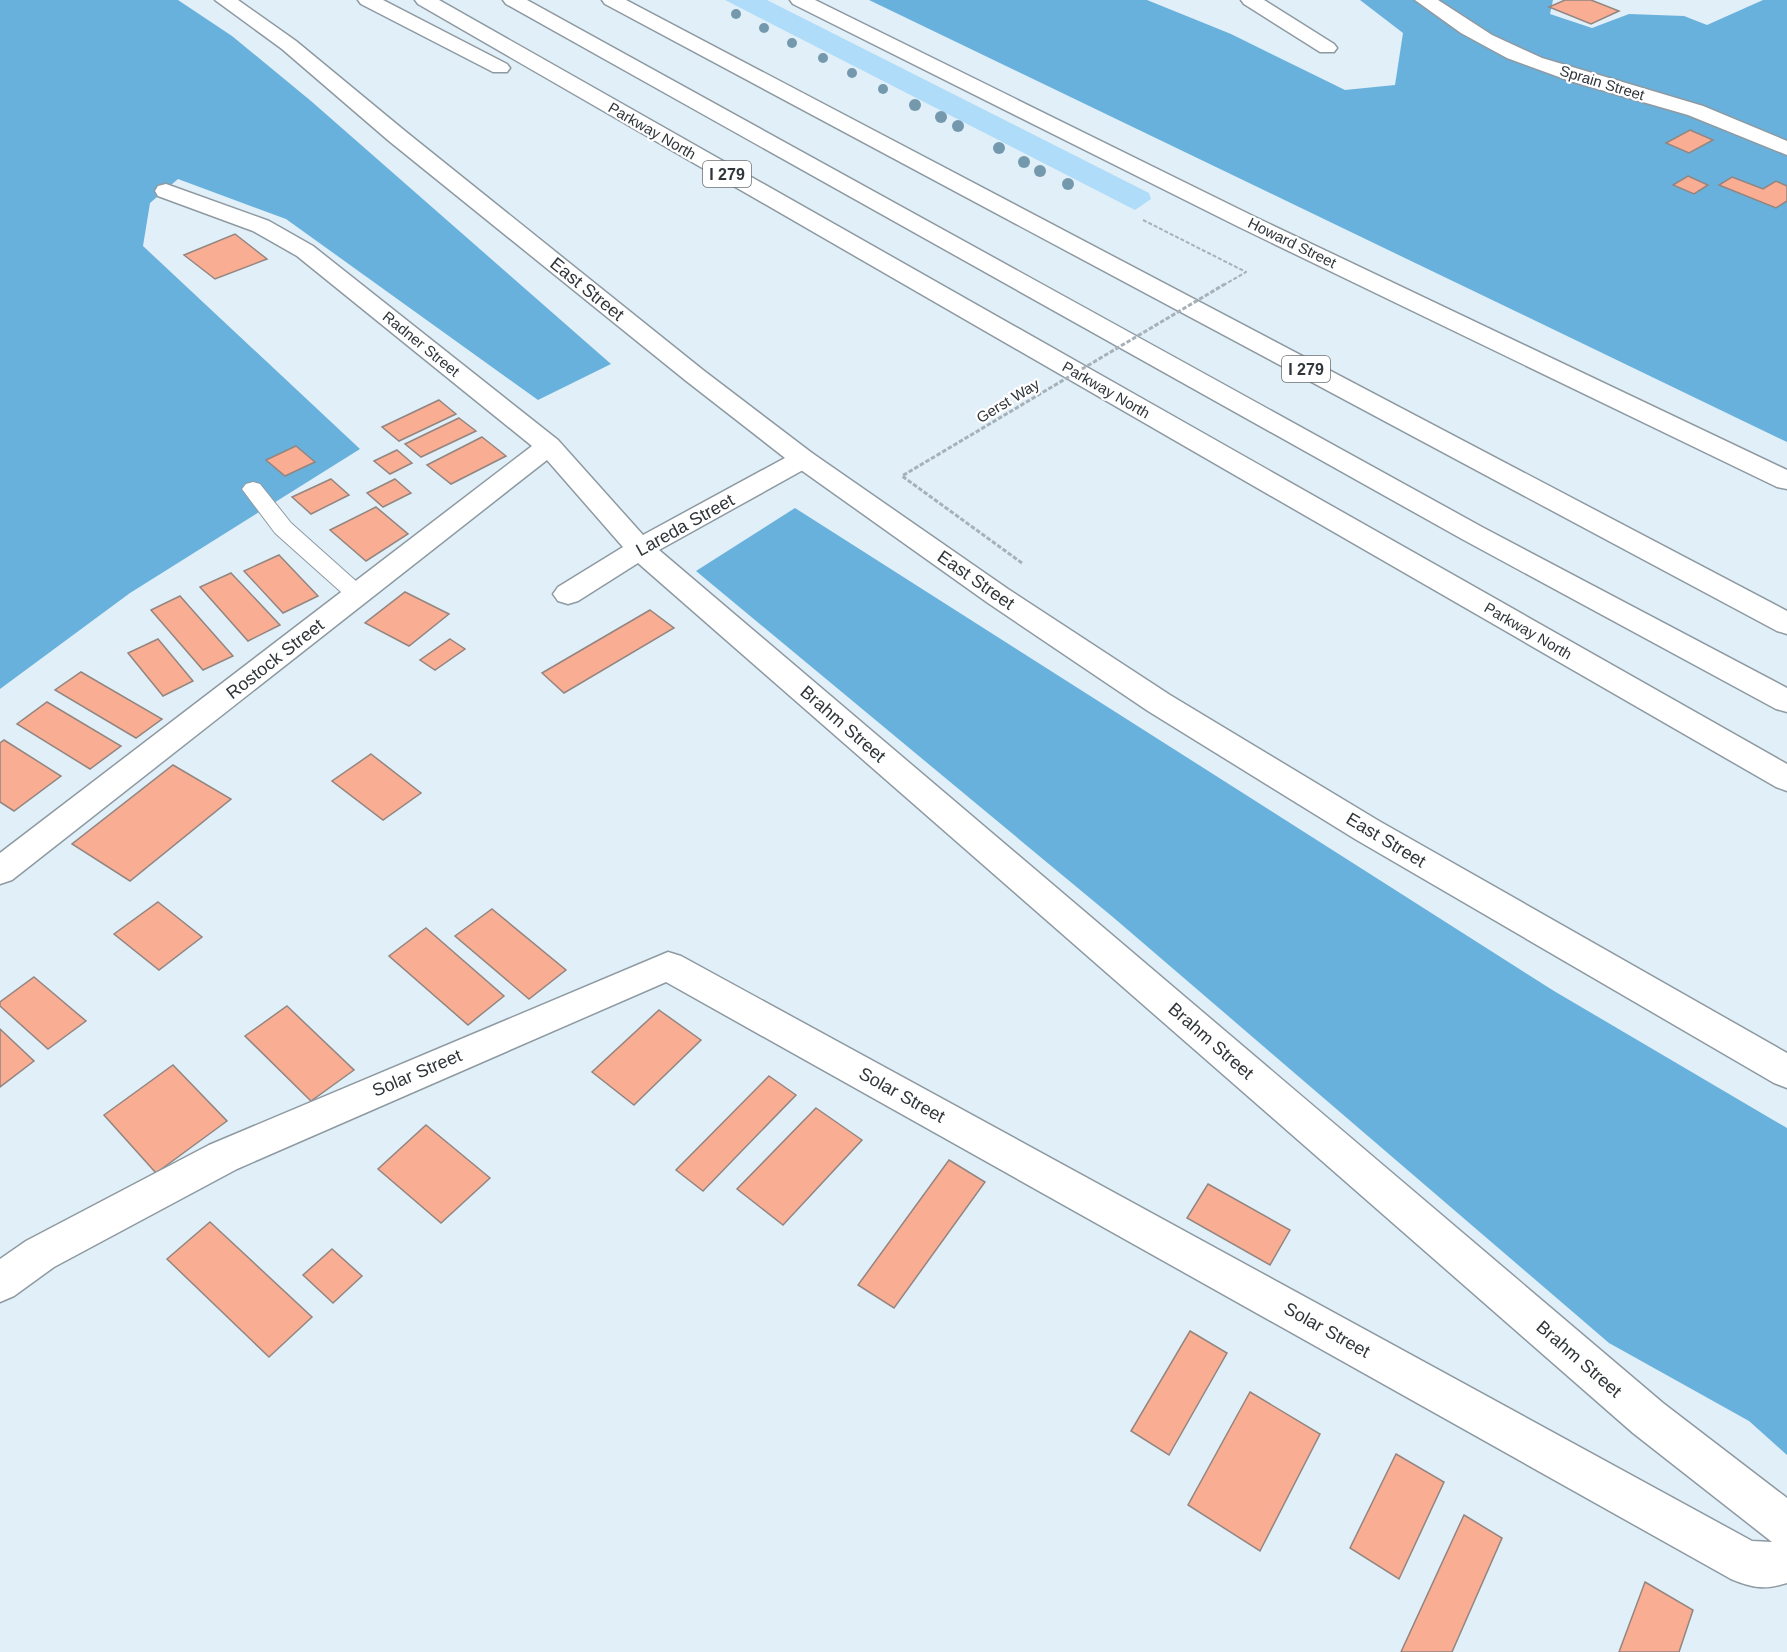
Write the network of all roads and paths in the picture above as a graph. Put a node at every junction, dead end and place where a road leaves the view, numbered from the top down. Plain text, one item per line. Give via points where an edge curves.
1 (225, 0) edge
2 (368, 0) edge
3 (425, 0) edge
4 (513, 0) edge
5 (612, 0) edge
6 (800, 0) edge
7 (1251, 0) edge
8 (1425, 0) edge
9 (1327, 48) dead end
10 (1787, 149) edge
11 (166, 190) dead end
12 (1143, 220) dead end
13 (1029, 346) junction
14 (549, 446) junction
15 (803, 459) junction
16 (1787, 481) edge
17 (253, 489) dead end
18 (640, 549) junction
19 (1022, 563) dead end
20 (568, 594) dead end
21 (358, 595) junction
22 (1787, 624) edge
23 (1787, 701) edge
24 (1787, 779) edge
25 (0, 872) edge
26 (1787, 1072) edge
27 (0, 1282) edge
28 (1787, 1526) edge
29 (1787, 1560) edge

1 - 15 main road, East Street via 289,45 397,136
2 - 13 main road
3 - 13 main road, Parkway North / I 279
4 - 23 main road via 1472,532
5 - 22 main road, I 279
6 - 16 main road, Howard Street via 1247,222
7 - 9 main road
8 - 10 main road, Sprain Street via 1494,44 1540,64 1725,120
11 - 14 main road, Radner Street via 261,226 305,252
12 - 19 path, Gerst Way, bridge via 1246,273 902,476
13 - 24 main road, Parkway North / I 279
14 - 18 main road, Radner Street
14 - 21 main road, Rostock Street
15 - 18 main road, Lareda Street
15 - 26 main road, East Street via 1159,703 1367,830
17 - 21 lane via 283,528
18 - 20 main road, Lareda Street
18 - 28 main road, Brahm Street via 1648,1418
21 - 25 main road, Rostock Street
27 - 29 main road, Solar Street via 40,1254 223,1156 669,966 1747,1563 1768,1566

